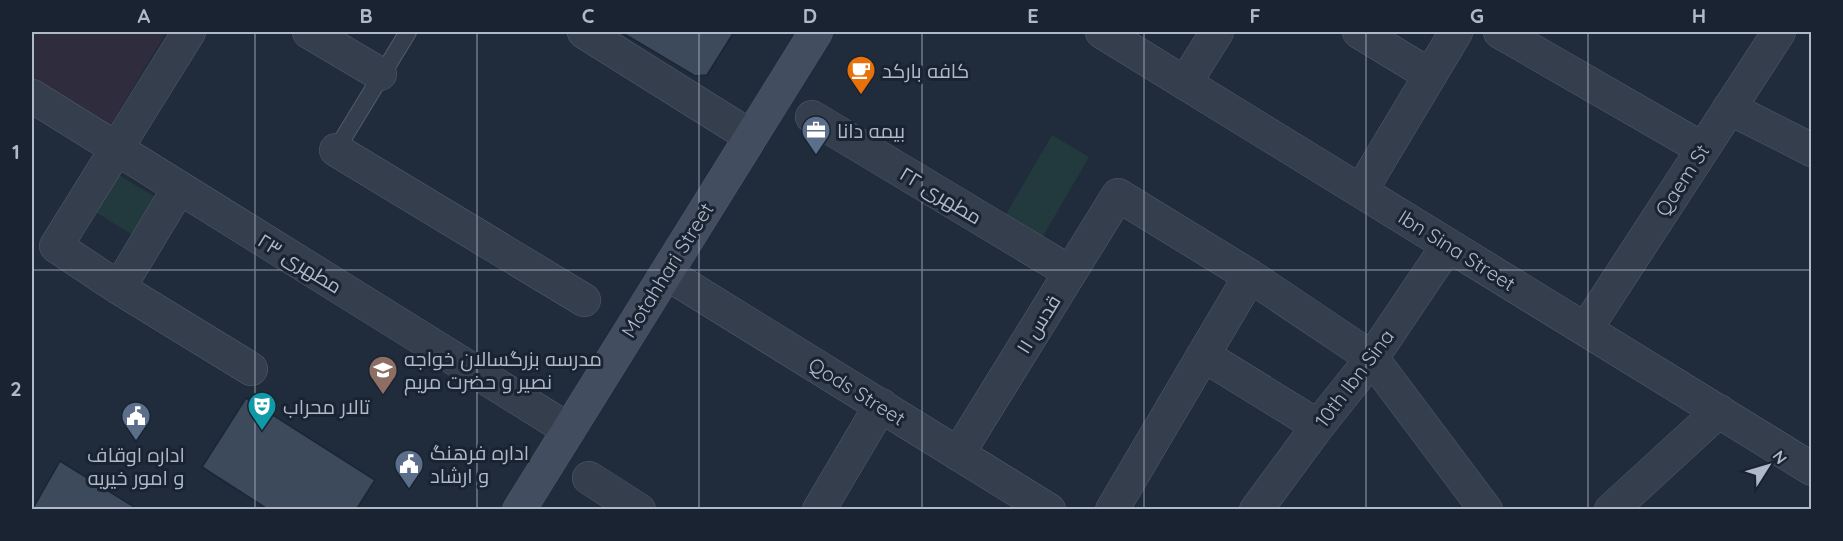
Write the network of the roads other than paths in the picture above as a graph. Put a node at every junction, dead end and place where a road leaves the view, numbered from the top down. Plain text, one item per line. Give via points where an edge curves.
1 (189, 32) edge
2 (309, 32) edge
3 (408, 32) edge
4 (584, 32) edge
5 (816, 32) edge
6 (1102, 32) edge
7 (1217, 32) edge
8 (1359, 32) edge
9 (1456, 32) edge
10 (1500, 32) edge
11 (1779, 32) edge
12 (381, 74) junction
13 (1430, 75) junction
14 (1185, 83) junction
15 (32, 96) edge
16 (1729, 108) junction
17 (812, 117) dead end
18 (750, 136) junction
19 (117, 149) junction
20 (1703, 149) junction
21 (336, 150) joint
22 (1812, 150) edge
23 (179, 188) junction
24 (1361, 191) junction
25 (1448, 245) junction
26 (44, 250) edge
27 (1070, 272) junction
28 (666, 273) junction
29 (1250, 276) junction
30 (119, 288) junction
31 (584, 300) dead end
32 (1586, 329) junction
33 (1203, 355) junction
34 (1372, 358) junction
35 (251, 369) dead end
36 (880, 405) junction
37 (1719, 411) junction
38 (1318, 426) junction
39 (569, 430) junction
40 (958, 454) junction
41 (1812, 469) edge
42 (589, 478) dead end
43 (519, 510) edge
44 (639, 510) edge
45 (819, 510) edge
46 (1049, 510) edge
47 (1112, 510) edge
48 (1256, 510) edge
49 (1486, 510) edge
50 (1611, 510) edge

1 - 19 street
2 - 12 street
3 - 12 lane
4 - 18 street
5 - 18 main road, Motahhari Street
6 - 14 street, Ibn Sina Street
7 - 14 street
8 - 13 street
9 - 13 street
10 - 20 street
11 - 16 street, Qaem St
12 - 21 lane
13 - 24 street
14 - 24 street, Ibn Sina Street
15 - 19 street, مطهری ۲۳
16 - 20 street, Qaem St
16 - 22 street
17 - 27 street, مطهری ۲۲
18 - 28 main road, Motahhari Street
19 - 23 street, مطهری ۲۳
19 - 26 street
20 - 32 street, Qaem St
21 - 31 street
23 - 30 street
23 - 39 street, مطهری ۲۳
24 - 25 street, Ibn Sina Street
25 - 32 street, Ibn Sina Street
25 - 34 street, 10th Ibn Sina
26 - 30 street
27 - 29 street, قدس ۱۱ via 1118,195
27 - 40 street, قدس ۱۱
28 - 36 street, Qods Street
28 - 39 main road, Motahhari Street
29 - 33 street
29 - 34 street
30 - 35 street
32 - 37 street, Ibn Sina Street
33 - 38 street
33 - 47 street
34 - 38 street, 10th Ibn Sina
34 - 49 street
36 - 40 street, Qods Street
36 - 45 street
37 - 41 street, Ibn Sina Street
37 - 50 street
38 - 48 street, 10th Ibn Sina
39 - 43 main road, Motahhari Street
40 - 46 street, Qods Street
42 - 44 street

